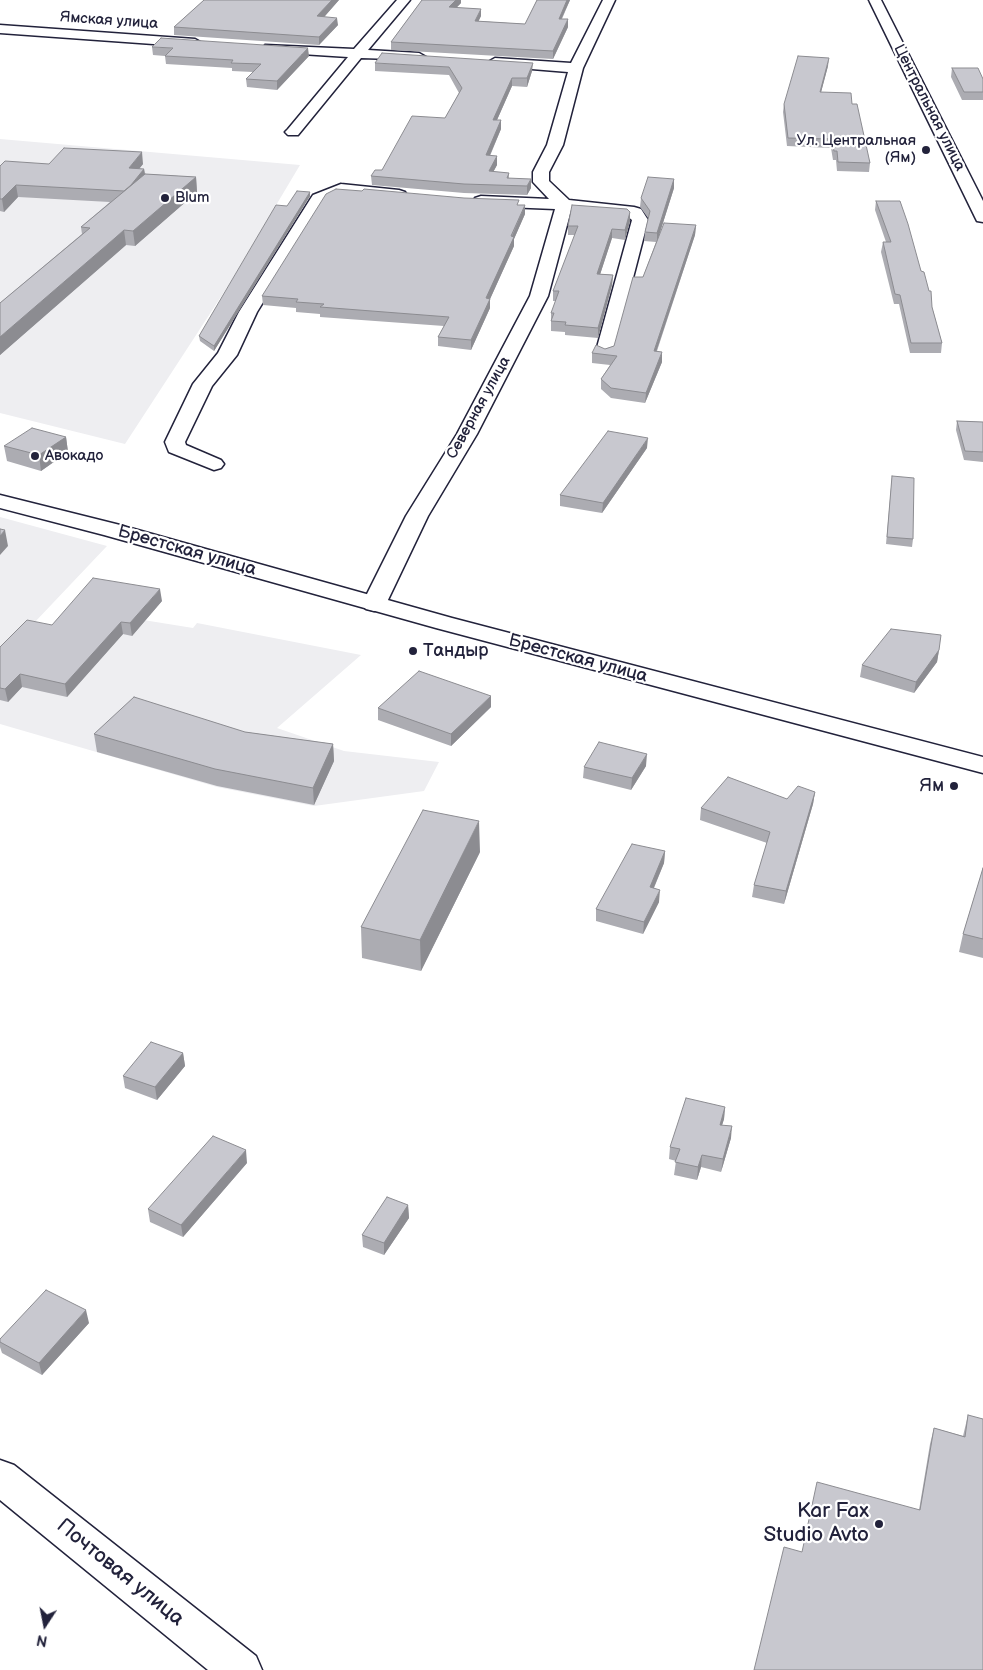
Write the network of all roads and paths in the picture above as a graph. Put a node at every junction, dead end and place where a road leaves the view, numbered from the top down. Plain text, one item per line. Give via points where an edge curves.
1 (404, 0) edge
2 (608, 0) edge
3 (875, 0) edge
4 (0, 29) edge
5 (206, 44) edge
6 (254, 47) edge
7 (358, 52) junction
8 (437, 58) edge
9 (476, 61) edge
10 (576, 68) junction
11 (293, 132) dead end
12 (416, 196) edge
13 (464, 200) edge
14 (567, 205) junction
15 (983, 217) edge
16 (605, 351) edge
17 (214, 464) dead end
18 (0, 501) edge
19 (374, 604) junction
20 (983, 765) edge
21 (0, 1477) edge
22 (241, 1670) edge

1 - 7 street
2 - 10 street
3 - 15 street, Центральная улица
4 - 5 street, Ямская улица
6 - 7 street
7 - 8 street
7 - 11 street
9 - 10 street
10 - 14 street via 555,145 541,172 541,182
12 - 17 street via 341,189 319,198 248,312 227,355 203,384 175,442 176,448
13 - 14 street
14 - 16 street via 628,211 636,213 640,220
14 - 19 street, Северная улица via 539,296 467,434 417,516
18 - 19 street, Брестская улица
19 - 20 street, Брестская улица
21 - 22 street, Почтовая улица

